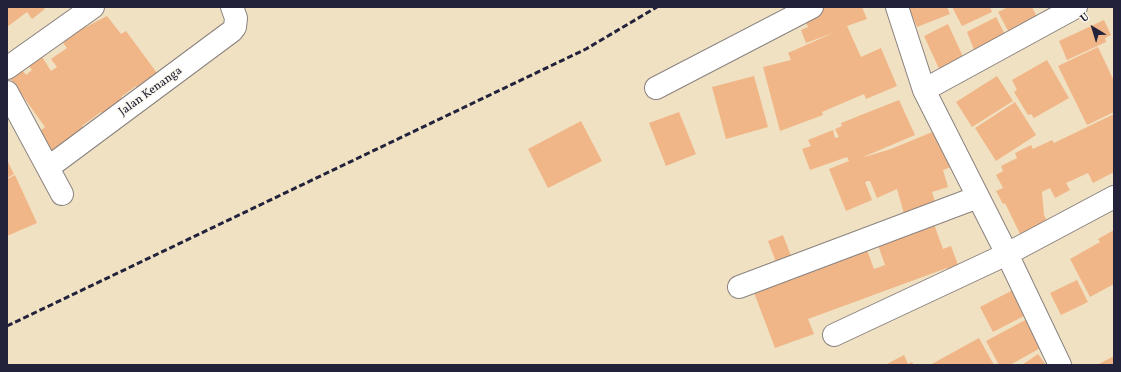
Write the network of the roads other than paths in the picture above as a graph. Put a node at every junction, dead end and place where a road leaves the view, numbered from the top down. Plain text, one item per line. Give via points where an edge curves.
1 (93, 7) edge
2 (232, 7) edge
3 (812, 7) edge
4 (897, 7) edge
5 (1076, 7) edge
6 (7, 68) edge
7 (656, 88) dead end
8 (924, 90) junction
9 (7, 92) edge
10 (49, 167) junction
11 (62, 194) dead end
12 (978, 197) junction
13 (1114, 197) edge
14 (1007, 254) junction
15 (739, 287) dead end
16 (834, 335) dead end
17 (1060, 365) edge

1 - 6 street
2 - 10 street, Jalan Kenanga via 236,18 232,31
3 - 7 street
4 - 8 street
5 - 8 street
8 - 12 street
9 - 10 street
10 - 11 street
12 - 14 street
12 - 15 street
13 - 14 street
14 - 16 street
14 - 17 street

